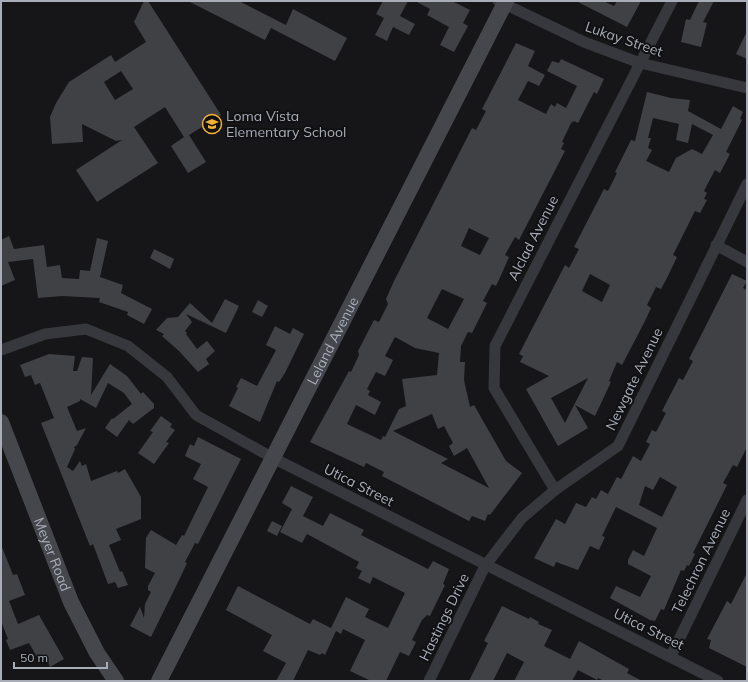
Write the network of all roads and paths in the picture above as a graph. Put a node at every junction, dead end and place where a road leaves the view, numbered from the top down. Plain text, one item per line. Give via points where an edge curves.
1 (672, 1) edge
2 (503, 2) edge
3 (640, 63) junction
4 (747, 88) edge
5 (747, 184) edge
6 (716, 245) junction
7 (747, 262) edge
8 (1, 350) edge
9 (1, 422) edge
10 (273, 458) junction
11 (555, 490) junction
12 (747, 500) edge
13 (486, 566) junction
14 (671, 656) junction
15 (116, 681) edge
16 (159, 681) edge
17 (429, 681) edge
18 (718, 681) edge

1 - 3 street, Alclad Avenue
2 - 3 street, Lukay Street via 584,42
2 - 10 street, Leland Avenue
3 - 4 street, Lukay Street
3 - 11 street, Alclad Avenue via 495,346 494,388
5 - 6 street, Newgate Avenue
6 - 7 street
6 - 11 street, Newgate Avenue via 618,446
8 - 10 street, Utica Street via 45,334 86,329 128,346 167,377 196,415
9 - 15 street, Meyer Road via 71,602 97,653
10 - 13 street, Utica Street
10 - 16 street, Leland Avenue
11 - 13 street, Newgate Avenue via 522,518
12 - 14 street, Telechron Avenue
13 - 14 street, Utica Street
13 - 17 street, Hastings Drive
14 - 18 street, Utica Street

